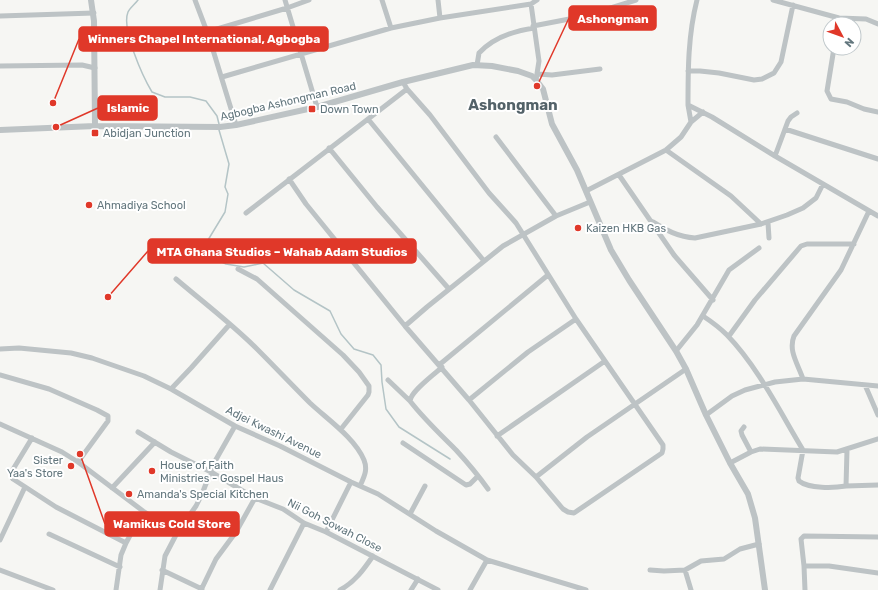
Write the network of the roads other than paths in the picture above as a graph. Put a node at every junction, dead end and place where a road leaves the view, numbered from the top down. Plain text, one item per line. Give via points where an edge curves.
1 (91, 0) edge
2 (195, 0) edge
3 (284, 0) edge
4 (309, 0) edge
5 (382, 0) edge
6 (438, 0) edge
7 (537, 0) edge
8 (636, 0) edge
9 (697, 0) edge
10 (773, 0) edge
11 (531, 4) junction
12 (793, 5) junction
13 (287, 8) junction
14 (94, 13) junction
15 (0, 16) edge
16 (833, 16) edge
17 (440, 18) junction
18 (862, 19) edge
19 (878, 24) edge
20 (534, 27) junction
21 (391, 28) junction
22 (208, 32) junction
23 (302, 54) junction
24 (833, 56) edge
25 (477, 65) junction
26 (0, 66) edge
27 (95, 68) junction
28 (600, 69) dead end
29 (688, 71) junction
30 (222, 76) junction
31 (537, 77) junction
32 (403, 82) junction
33 (407, 89) junction
34 (688, 105) junction
35 (317, 107) junction
36 (703, 112) junction
37 (878, 112) edge
38 (797, 113) dead end
39 (368, 120) junction
40 (691, 122) junction
41 (236, 125) junction
42 (95, 126) junction
43 (785, 129) junction
44 (0, 130) edge
45 (496, 137) dead end
46 (329, 148) junction
47 (666, 150) junction
48 (775, 156) junction
49 (878, 159) edge
50 (619, 175) junction
51 (289, 179) junction
52 (823, 184) junction
53 (586, 191) junction
54 (590, 202) junction
55 (869, 211) junction
56 (246, 213) dead end
57 (556, 216) junction
58 (878, 216) edge
59 (653, 222) junction
60 (768, 223) junction
61 (761, 224) junction
62 (523, 234) junction
63 (769, 238) dead end
64 (854, 244) junction
65 (759, 248) dead end
66 (484, 261) junction
67 (238, 269) dead end
68 (548, 275) junction
69 (176, 279) dead end
70 (448, 289) junction
71 (712, 300) junction
72 (704, 316) junction
73 (576, 319) junction
74 (230, 324) junction
75 (405, 326) junction
76 (729, 336) junction
77 (0, 349) edge
78 (676, 352) junction
79 (605, 361) junction
80 (441, 366) junction
81 (686, 369) junction
82 (0, 375) edge
83 (803, 379) junction
84 (388, 380) dead end
85 (764, 384) junction
86 (865, 385) junction
87 (878, 386) edge
88 (171, 388) junction
89 (469, 400) junction
90 (410, 401) junction
91 (634, 404) junction
92 (706, 414) junction
93 (878, 415) edge
94 (0, 424) edge
95 (235, 426) junction
96 (744, 427) dead end
97 (340, 429) junction
98 (138, 432) dead end
99 (497, 436) junction
100 (32, 438) junction
101 (878, 439) edge
102 (155, 442) junction
103 (403, 443) dead end
104 (803, 450) junction
105 (847, 450) junction
106 (752, 452) junction
107 (78, 462) junction
108 (730, 463) junction
109 (211, 472) junction
110 (478, 476) junction
111 (536, 477) junction
112 (351, 482) junction
113 (878, 485) edge
114 (360, 486) junction
115 (425, 486) dead end
116 (846, 486) junction
117 (25, 487) junction
118 (112, 488) junction
119 (488, 488) dead end
120 (255, 498) junction
121 (143, 511) junction
122 (410, 514) junction
123 (304, 523) junction
124 (326, 532) junction
125 (177, 533) junction
126 (49, 534) dead end
127 (878, 537) edge
128 (0, 540) edge
129 (126, 543) junction
130 (759, 544) junction
131 (373, 556) junction
132 (487, 560) junction
133 (804, 566) junction
134 (120, 567) junction
135 (0, 570) edge
136 (162, 570) junction
137 (650, 570) dead end
138 (685, 570) junction
139 (878, 573) edge
140 (418, 579) junction
141 (53, 590) edge
142 (116, 590) edge
143 (160, 590) edge
144 (202, 590) edge
145 (270, 590) edge
146 (340, 590) edge
147 (411, 590) edge
148 (438, 590) edge
149 (470, 590) edge
150 (586, 590) edge
151 (691, 590) edge
152 (765, 590) edge
153 (805, 590) edge

1 - 14 street
2 - 22 street
3 - 13 street
4 - 13 street
5 - 21 street
6 - 17 street
7 - 11 street
8 - 20 street via 585,16
9 - 29 street via 690,35
10 - 12 street
11 - 17 street
11 - 20 street
12 - 16 street
12 - 29 street via 781,62 774,73 754,80 719,73
13 - 22 street
13 - 23 street
14 - 15 street
14 - 27 street
17 - 21 street
18 - 19 street
20 - 25 street via 498,38 479,54
20 - 31 street via 539,61
21 - 23 street
22 - 30 street
23 - 30 street
23 - 35 street
24 - 37 street via 826,91 831,99
25 - 31 street, Agbogba Ashongman Road
25 - 32 street, Agbogba Ashongman Road
26 - 27 street via 82,65
27 - 42 street
28 - 31 street
29 - 34 street
30 - 41 street
31 - 53 street via 543,89 552,124
32 - 33 street
32 - 35 street, Agbogba Ashongman Road
33 - 39 street
33 - 62 street
34 - 36 street
34 - 40 street
35 - 41 street, Agbogba Ashongman Road
36 - 40 street
36 - 48 street
38 - 43 street via 791,117
39 - 46 street
39 - 66 street
40 - 47 street via 681,137
41 - 42 street, Agbogba Ashongman Road via 202,128
42 - 44 street, Agbogba Ashongman Road
43 - 48 street
43 - 49 street
45 - 57 street
46 - 51 street
46 - 70 street
47 - 50 street
47 - 61 street via 732,196
48 - 52 street
50 - 53 street
50 - 59 street
51 - 56 street
51 - 75 street via 306,204
52 - 55 street
52 - 60 street via 816,198 807,206
53 - 54 street
54 - 57 street
54 - 78 street via 622,270
55 - 58 street
55 - 64 street
57 - 62 street
59 - 61 street via 672,233 695,238
59 - 71 street via 674,255
60 - 61 street
60 - 63 street
62 - 66 street
62 - 68 street
64 - 76 street via 801,246 755,300
64 - 83 street via 841,270 791,343
65 - 71 street via 729,270
66 - 70 street
67 - 97 street via 257,279 343,355 369,386 368,395
68 - 73 street
68 - 80 street
69 - 74 street
70 - 75 street
71 - 72 street
72 - 76 street
72 - 78 street
73 - 79 street
73 - 89 street via 528,352
74 - 88 street
74 - 97 street
75 - 80 street
76 - 85 street
77 - 88 street, Adjei Kwashi Avenue via 19,348 78,354
78 - 81 street
79 - 91 street
79 - 99 street
80 - 89 street
80 - 90 street via 415,392
81 - 91 street
81 - 92 street
82 - 107 street via 48,389 108,416 108,421
83 - 85 street
83 - 86 street
84 - 90 street
85 - 92 street via 732,396
85 - 104 street
86 - 87 street
86 - 93 street
88 - 95 street, Adjei Kwashi Avenue
89 - 99 street
90 - 110 street
91 - 111 street
91 - 111 street via 663,445 662,453 574,513 563,509
92 - 108 street
94 - 100 street
95 - 109 street
95 - 112 street, Adjei Kwashi Avenue
96 - 106 street via 741,430 742,435
97 - 114 street via 365,461 366,474
98 - 102 street, Nii Goh Sowah Close
99 - 111 street
100 - 107 street
100 - 117 street via 11,476
101 - 105 street
102 - 109 street, Nii Goh Sowah Close
102 - 118 street
103 - 110 street via 466,485
104 - 105 street via 830,453
104 - 106 street via 760,449
104 - 116 street via 798,478 801,483 829,488
105 - 116 street
106 - 108 street
107 - 118 street
108 - 130 street via 744,485 752,505
109 - 120 street, Nii Goh Sowah Close
109 - 125 street via 196,506
110 - 119 street
112 - 114 street, Adjei Kwashi Avenue
112 - 124 street
113 - 116 street
114 - 122 street, Adjei Kwashi Avenue
115 - 122 street
117 - 128 street
117 - 129 street via 63,511
118 - 121 street
120 - 123 street, Nii Goh Sowah Close via 283,509
120 - 144 street via 236,532 216,559
121 - 125 street
121 - 129 street
122 - 132 street, Adjei Kwashi Avenue
123 - 124 street, Nii Goh Sowah Close
123 - 145 street
124 - 131 street, Nii Goh Sowah Close
125 - 136 street via 165,556
126 - 134 street
127 - 133 street via 804,536 801,540
129 - 134 street
130 - 138 street via 724,559 701,561
130 - 152 street
131 - 140 street, Nii Goh Sowah Close
131 - 146 street via 356,578
132 - 149 street
132 - 150 street, Adjei Kwashi Avenue
133 - 139 street via 829,566
133 - 153 street
134 - 142 street
135 - 141 street
136 - 143 street
136 - 144 street
137 - 138 street
138 - 151 street
140 - 147 street
140 - 148 street, Nii Goh Sowah Close

